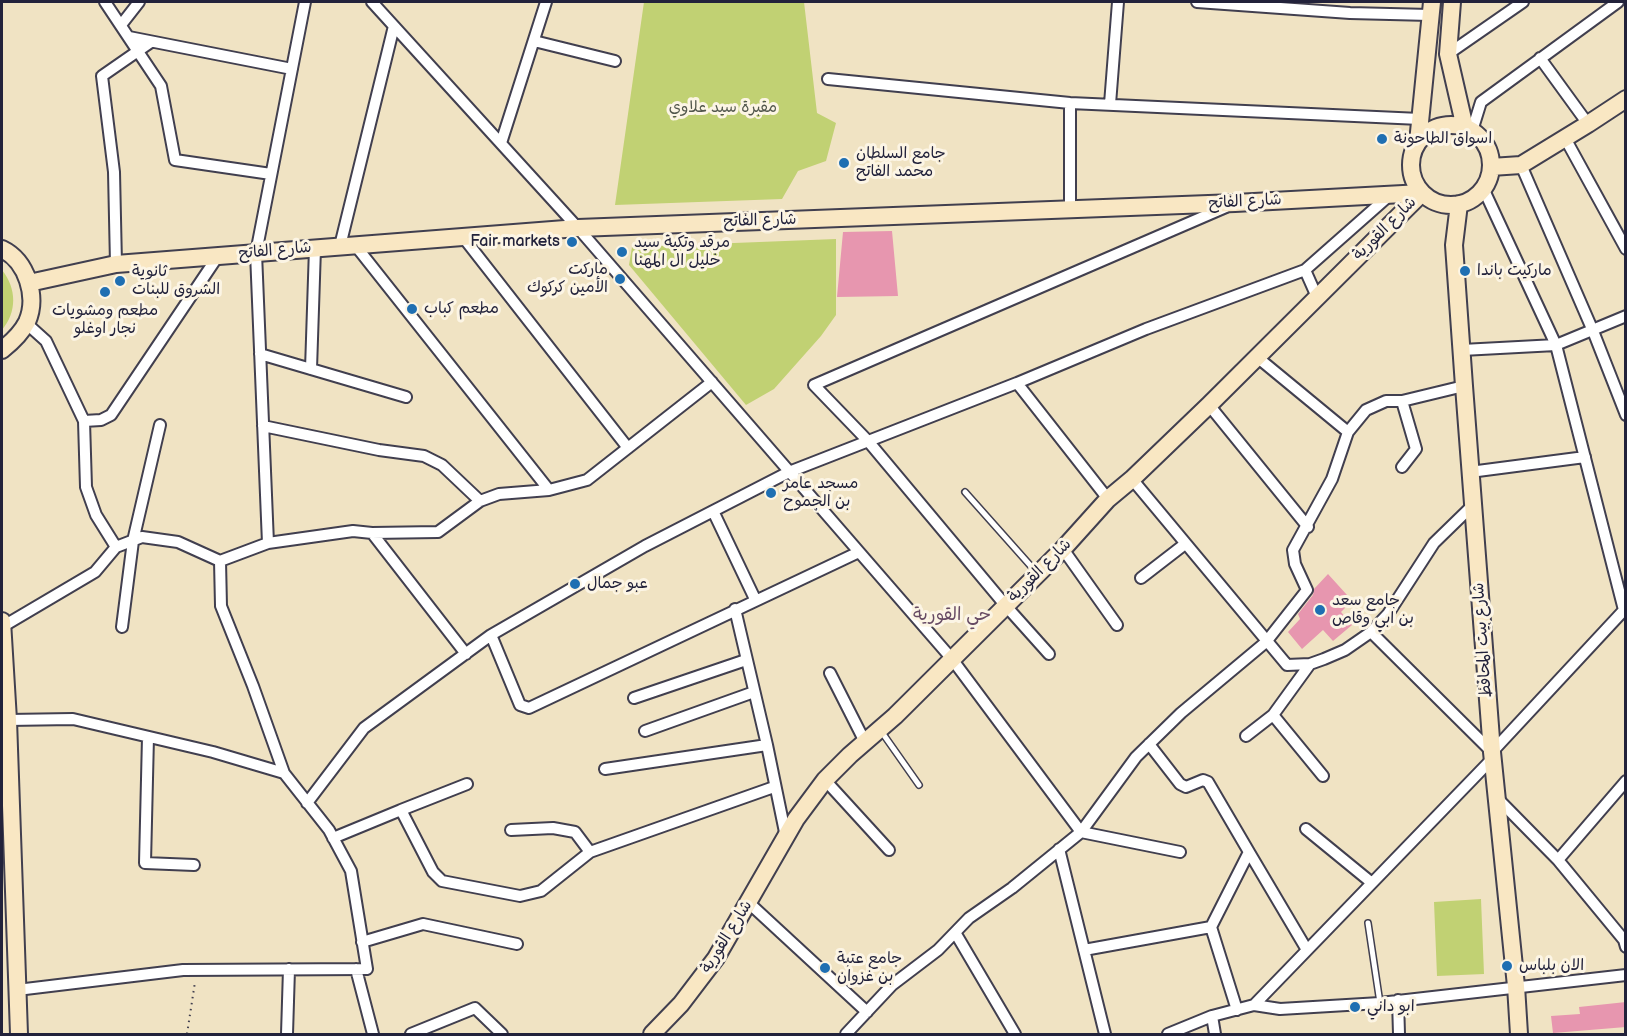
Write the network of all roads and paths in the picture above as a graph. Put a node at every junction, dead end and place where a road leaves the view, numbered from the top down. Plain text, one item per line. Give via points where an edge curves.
1 (105, 2) edge
2 (139, 2) edge
3 (305, 2) edge
4 (372, 2) edge
5 (546, 2) edge
6 (1118, 2) edge
7 (1197, 2) edge
8 (1452, 2) edge
9 (1523, 2) edge
10 (1618, 2) edge
11 (1431, 8) edge
12 (121, 25) junction
13 (394, 26) junction
14 (129, 37) junction
15 (534, 41) junction
16 (151, 42) junction
17 (137, 51) junction
18 (1448, 54) junction
19 (1540, 58) junction
20 (615, 61) dead end
21 (292, 69) junction
22 (828, 79) dead end
23 (1626, 99) edge
24 (1070, 103) junction
25 (1110, 104) junction
26 (1420, 119) junction
27 (1588, 124) junction
28 (1469, 129) junction
29 (1565, 138) junction
30 (1418, 142) junction
31 (501, 143) junction
32 (1521, 165) junction
33 (1491, 167) junction
34 (271, 174) junction
35 (1483, 188) junction
36 (1422, 193) junction
37 (1392, 194) junction
38 (1234, 203) junction
39 (1450, 204) junction
40 (1070, 209) junction
41 (578, 228) junction
42 (463, 237) junction
43 (348, 246) junction
44 (315, 248) junction
45 (2, 249) edge
46 (1626, 249) edge
47 (256, 253) junction
48 (218, 256) junction
49 (116, 264) junction
50 (1305, 270) junction
51 (29, 282) junction
52 (1317, 297) junction
53 (1626, 316) edge
54 (26, 322) junction
55 (1593, 331) junction
56 (1556, 345) junction
57 (2, 350) edge
58 (1462, 350) junction
59 (260, 354) junction
60 (1257, 357) junction
61 (311, 369) junction
62 (712, 382) junction
63 (1017, 382) junction
64 (1464, 386) junction
65 (406, 397) dead end
66 (1402, 401) junction
67 (1209, 405) junction
68 (1626, 415) edge
69 (84, 421) junction
70 (160, 425) dead end
71 (263, 426) junction
72 (1348, 432) junction
73 (868, 441) junction
74 (628, 448) junction
75 (1585, 457) junction
76 (1402, 467) dead end
77 (789, 472) junction
78 (1470, 472) junction
79 (1132, 479) junction
80 (549, 490) junction
81 (965, 492) dead end
82 (1108, 499) junction
83 (480, 501) junction
84 (1473, 505) junction
85 (713, 511) junction
86 (1308, 527) junction
87 (372, 533) junction
88 (133, 541) junction
89 (268, 543) junction
90 (1185, 544) junction
91 (116, 547) junction
92 (1063, 549) junction
93 (859, 552) junction
94 (220, 561) junction
95 (1038, 574) junction
96 (1141, 578) dead end
97 (755, 599) junction
98 (1006, 606) junction
99 (735, 609) junction
100 (1625, 609) edge
101 (2, 621) edge
102 (1117, 625) dead end
103 (2, 627) edge
104 (122, 627) dead end
105 (1371, 632) junction
106 (491, 635) junction
107 (1266, 642) junction
108 (466, 654) junction
109 (1049, 654) dead end
110 (952, 659) junction
111 (747, 660) junction
112 (1310, 664) junction
113 (830, 673) dead end
114 (754, 692) junction
115 (634, 698) dead end
116 (1274, 715) junction
117 (8, 720) junction
118 (880, 730) junction
119 (645, 731) dead end
120 (1246, 736) dead end
121 (148, 737) junction
122 (865, 742) junction
123 (1149, 744) junction
124 (767, 745) junction
125 (1492, 755) junction
126 (605, 769) dead end
127 (284, 773) junction
128 (1323, 776) dead end
129 (825, 780) junction
130 (1626, 781) edge
131 (467, 784) dead end
132 (919, 785) dead end
133 (774, 787) junction
134 (1497, 798) junction
135 (307, 802) junction
136 (401, 810) junction
137 (1306, 829) dead end
138 (511, 830) dead end
139 (1081, 832) junction
140 (333, 838) junction
141 (786, 838) junction
142 (1059, 849) junction
143 (889, 850) dead end
144 (590, 852) junction
145 (1180, 852) dead end
146 (1249, 852) junction
147 (1558, 860) junction
148 (194, 865) dead end
149 (1372, 883) junction
150 (749, 903) junction
151 (1368, 923) dead end
152 (1211, 927) junction
153 (956, 934) junction
154 (1625, 941) edge
155 (362, 942) junction
156 (517, 944) dead end
157 (1084, 950) junction
158 (1307, 950) junction
159 (289, 969) junction
160 (356, 969) junction
161 (197, 970) junction
162 (1626, 975) edge
163 (1516, 986) junction
164 (17, 990) junction
165 (1398, 1000) junction
166 (1380, 1003) junction
167 (1254, 1005) junction
168 (1236, 1010) junction
169 (867, 1011) junction
170 (1212, 1016) junction
171 (19, 1035) edge
172 (187, 1035) edge
173 (287, 1035) edge
174 (373, 1035) edge
175 (411, 1035) edge
176 (502, 1035) edge
177 (652, 1035) edge
178 (846, 1035) edge
179 (1015, 1035) edge
180 (1105, 1035) edge
181 (1168, 1035) edge
182 (1215, 1035) edge
183 (1399, 1035) edge
184 (1519, 1035) edge

1 - 12 street
2 - 12 street
3 - 21 street
4 - 13 street
5 - 15 street
6 - 25 street
7 - 11 street via 1350,14
8 - 18 street
9 - 18 street
10 - 19 street
11 - 26 street
12 - 14 street
13 - 31 street
13 - 43 street
14 - 16 street
14 - 17 street
15 - 20 street
15 - 31 street
16 - 17 street
16 - 21 street
17 - 34 street via 160,86 175,160
17 - 49 street via 102,76 114,172
18 - 28 street
19 - 27 street
19 - 28 street via 1480,102
21 - 34 street
22 - 24 street
23 - 27 street
24 - 25 street
24 - 40 street
25 - 26 street
26 - 30 street
27 - 29 street
28 - 30 street via 1444,125
28 - 33 street via 1486,147
29 - 32 street
29 - 46 street
30 - 36 street via 1411,168
31 - 41 street
32 - 33 street
32 - 55 street
33 - 35 street
34 - 47 street
35 - 39 street via 1468,201
35 - 56 street
36 - 37 street, شارع الفاتح
36 - 39 street via 1431,200
36 - 52 street, شارع القورية
37 - 38 street, شارع الفاتح
37 - 50 street
38 - 40 street, شارع الفاتح
38 - 73 street via 814,385
39 - 58 street, شارع بيت المحافظ
40 - 41 street, شارع الفاتح
41 - 42 street, شارع الفاتح
41 - 62 street
42 - 43 street, شارع الفاتح
42 - 74 street
43 - 44 street, شارع الفاتح
43 - 80 street
44 - 47 street, شارع الفاتح
44 - 61 street
45 - 51 street via 20,265
47 - 48 street, شارع الفاتح
47 - 59 street
48 - 49 street, شارع الفاتح
48 - 69 street via 111,415
49 - 51 street, شارع الفاتح
50 - 52 street
50 - 63 street
51 - 54 street via 31,303
52 - 60 street, شارع القورية
53 - 55 street
54 - 57 street via 16,339
54 - 69 street via 45,340
55 - 56 street
55 - 68 street
56 - 58 street
56 - 75 street
58 - 64 street, شارع بيت المحافظ
59 - 61 street
59 - 71 street
60 - 67 street, شارع القورية
60 - 72 street
61 - 65 street
62 - 74 street
62 - 77 street
63 - 73 street
63 - 82 street
64 - 66 street
64 - 78 street, شارع بيت المحافظ
66 - 72 street via 1386,401 1366,410
66 - 76 street via 1416,449
67 - 79 street, شارع القورية
67 - 86 street
69 - 91 street via 86,487 96,515
70 - 88 street
71 - 83 street via 433,459
71 - 89 street
72 - 86 street via 1332,479
73 - 77 street
73 - 98 street
74 - 80 street via 587,480
75 - 78 street
75 - 100 street
77 - 85 street
77 - 93 street
78 - 84 street, شارع بيت المحافظ
79 - 82 street, شارع القورية
79 - 90 street
80 - 83 street via 499,494
81 - 95 lane
82 - 92 street, شارع القورية
83 - 87 street via 438,532
84 - 105 street via 1434,543 1389,614
84 - 125 street, شارع بيت المحافظ
85 - 97 street
85 - 106 street
86 - 107 street via 1293,553 1307,590
87 - 89 street via 353,531
87 - 108 street
88 - 91 street
88 - 94 street via 142,537 178,542
88 - 104 street
89 - 94 street
90 - 96 street
90 - 107 street
91 - 103 street via 95,572
92 - 95 street, شارع القورية
92 - 102 street
93 - 97 street
93 - 110 street
94 - 127 street via 221,606
95 - 98 street, شارع القورية
97 - 99 street
98 - 109 street
98 - 110 street, شارع القورية
99 - 106 street via 529,708 520,705
99 - 111 street
100 - 125 street
101 - 103 street
103 - 117 street
105 - 112 street via 1345,650
105 - 125 street
106 - 108 street
107 - 112 street via 1287,665
107 - 123 street
108 - 135 street via 364,728
110 - 118 street, شارع القورية
110 - 139 street
111 - 114 street
111 - 115 street
112 - 116 street
113 - 122 street
114 - 119 street
114 - 124 street
116 - 120 street
116 - 128 street
117 - 121 street via 73,719
117 - 164 street
118 - 122 street, شارع القورية
118 - 132 lane
121 - 127 street
121 - 148 street via 145,863
122 - 129 street, شارع القورية
123 - 139 street
123 - 146 street via 1180,784 1186,787 1203,780 1208,782
124 - 126 street
124 - 133 street
125 - 134 street, شارع بيت المحافظ
125 - 149 street
127 - 135 street
129 - 141 street, شارع القورية
129 - 143 street
130 - 147 street
131 - 136 street
133 - 141 street
133 - 144 street
134 - 147 street
134 - 163 street, شارع بيت المحافظ
135 - 140 street
136 - 140 street
136 - 144 street via 433,872 442,881 520,896 541,891
137 - 149 street
138 - 144 street via 553,828 575,832
139 - 142 street
139 - 145 street
140 - 155 street via 351,871
141 - 150 street, شارع القورية
142 - 153 street via 969,918
142 - 157 street
146 - 152 street
146 - 158 street
147 - 154 street
149 - 158 street
150 - 169 street
150 - 177 street, شارع القورية via 716,958
151 - 166 lane
152 - 157 street
152 - 168 street
153 - 169 street via 892,985
153 - 179 street
155 - 156 street via 423,924
155 - 160 street via 367,969
157 - 180 street
158 - 167 street
159 - 160 street
159 - 161 street
159 - 173 street
160 - 174 street
161 - 164 street
161 - 172 path
162 - 163 street
163 - 165 street
163 - 184 street, شارع بيت المحافظ
164 - 171 street
165 - 166 street
165 - 183 street
166 - 167 street via 1289,1009
167 - 168 street
168 - 170 street
169 - 178 street
170 - 181 street
170 - 182 street
175 - 176 street via 475,1008

